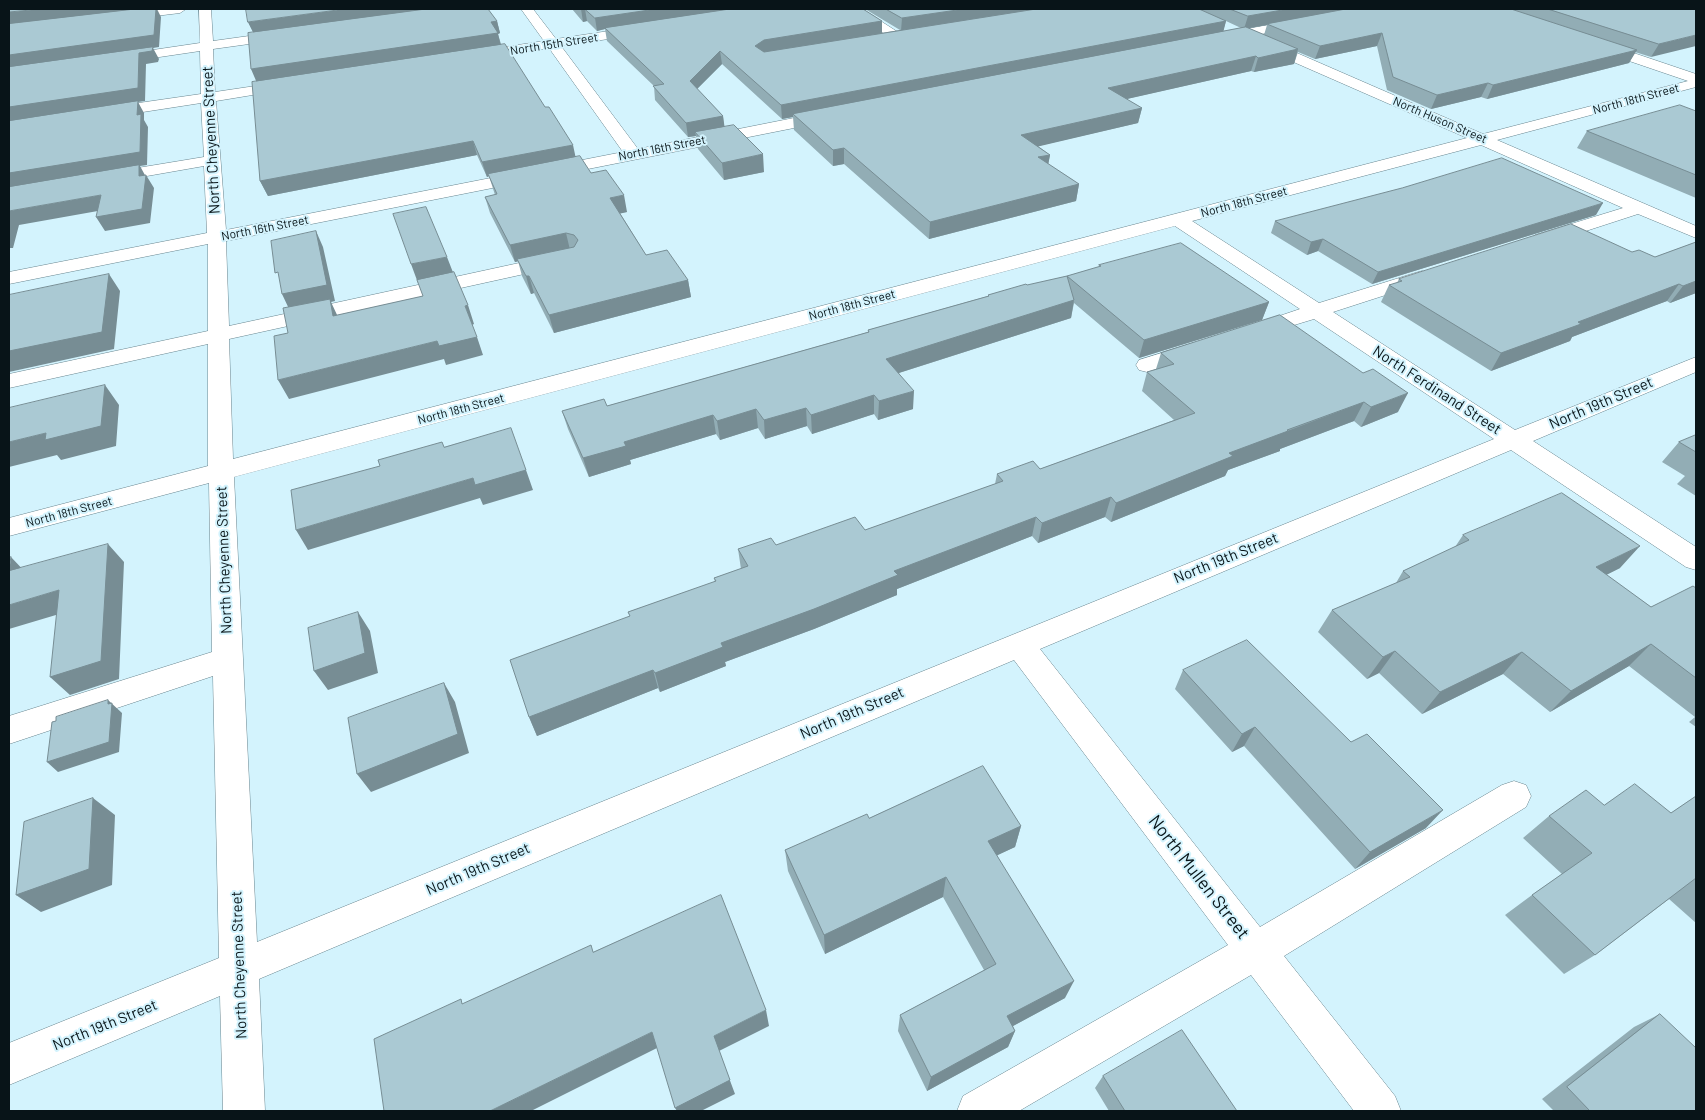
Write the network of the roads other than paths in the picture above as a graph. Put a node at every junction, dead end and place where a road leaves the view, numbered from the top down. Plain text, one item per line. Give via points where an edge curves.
1 (180, 9) edge
2 (206, 9) edge
3 (527, 9) edge
4 (854, 9) edge
5 (1374, 9) edge
6 (114, 17) edge
7 (1217, 23) edge
8 (658, 27) edge
9 (296, 34) edge
10 (1242, 34) junction
11 (881, 41) edge
12 (1583, 41) edge
13 (1202, 42) edge
14 (554, 44) junction
15 (207, 46) junction
16 (455, 59) edge
17 (108, 60) edge
18 (1696, 79) edge
19 (307, 82) edge
20 (1696, 84) edge
21 (208, 98) junction
22 (840, 114) edge
23 (94, 115) edge
24 (1484, 139) junction
25 (633, 154) junction
26 (212, 160) junction
27 (86, 182) edge
28 (1640, 208) junction
29 (1178, 220) junction
30 (1696, 233) edge
31 (217, 238) junction
32 (1520, 246) edge
33 (570, 258) edge
34 (1436, 273) edge
35 (9, 278) edge
36 (1316, 311) junction
37 (218, 336) junction
38 (1696, 364) edge
39 (1147, 365) dead end
40 (9, 382) edge
41 (1512, 440) junction
42 (221, 472) junction
43 (9, 528) edge
44 (1696, 560) edge
45 (1018, 644) junction
46 (228, 659) junction
47 (9, 730) edge
48 (1514, 796) dead end
49 (1256, 951) junction
50 (239, 970) junction
51 (9, 1064) edge
52 (244, 1111) edge
53 (978, 1111) edge
54 (1380, 1111) edge

1 - 6 street
2 - 15 street, North Cheyenne Street
3 - 14 street
4 - 11 street via 905,37
5 - 10 street
7 - 10 street, North Huson Street
8 - 14 street, North 15th Street
9 - 15 street
10 - 13 street
10 - 24 street, North Huson Street
12 - 18 street
14 - 16 street, North 15th Street
14 - 25 street
15 - 17 street
15 - 21 street, North Cheyenne Street
19 - 21 street
20 - 24 street, North 18th Street
21 - 23 street
21 - 26 street, North Cheyenne Street
22 - 25 street, North 16th Street
24 - 28 street, North Huson Street
24 - 29 street, North 18th Street
25 - 31 street, North 16th Street
26 - 27 street
26 - 31 street, North Cheyenne Street
28 - 30 street, North Huson Street
28 - 32 street
29 - 36 street, North Ferdinand Street
29 - 42 street, North 18th Street
31 - 35 street, North 16th Street
31 - 37 street, North Cheyenne Street
33 - 37 street
34 - 36 street
36 - 39 street
36 - 41 street, North Ferdinand Street
37 - 40 street
37 - 42 street, North Cheyenne Street
38 - 41 street, North 19th Street
41 - 44 street, North Ferdinand Street
41 - 45 street, North 19th Street
42 - 43 street, North 18th Street
42 - 46 street, North Cheyenne Street
45 - 49 street, North Mullen Street
45 - 50 street, North 19th Street
46 - 47 street
46 - 50 street, North Cheyenne Street
48 - 49 street
49 - 53 street
49 - 54 street, North Mullen Street
50 - 51 street, North 19th Street
50 - 52 street, North Cheyenne Street

